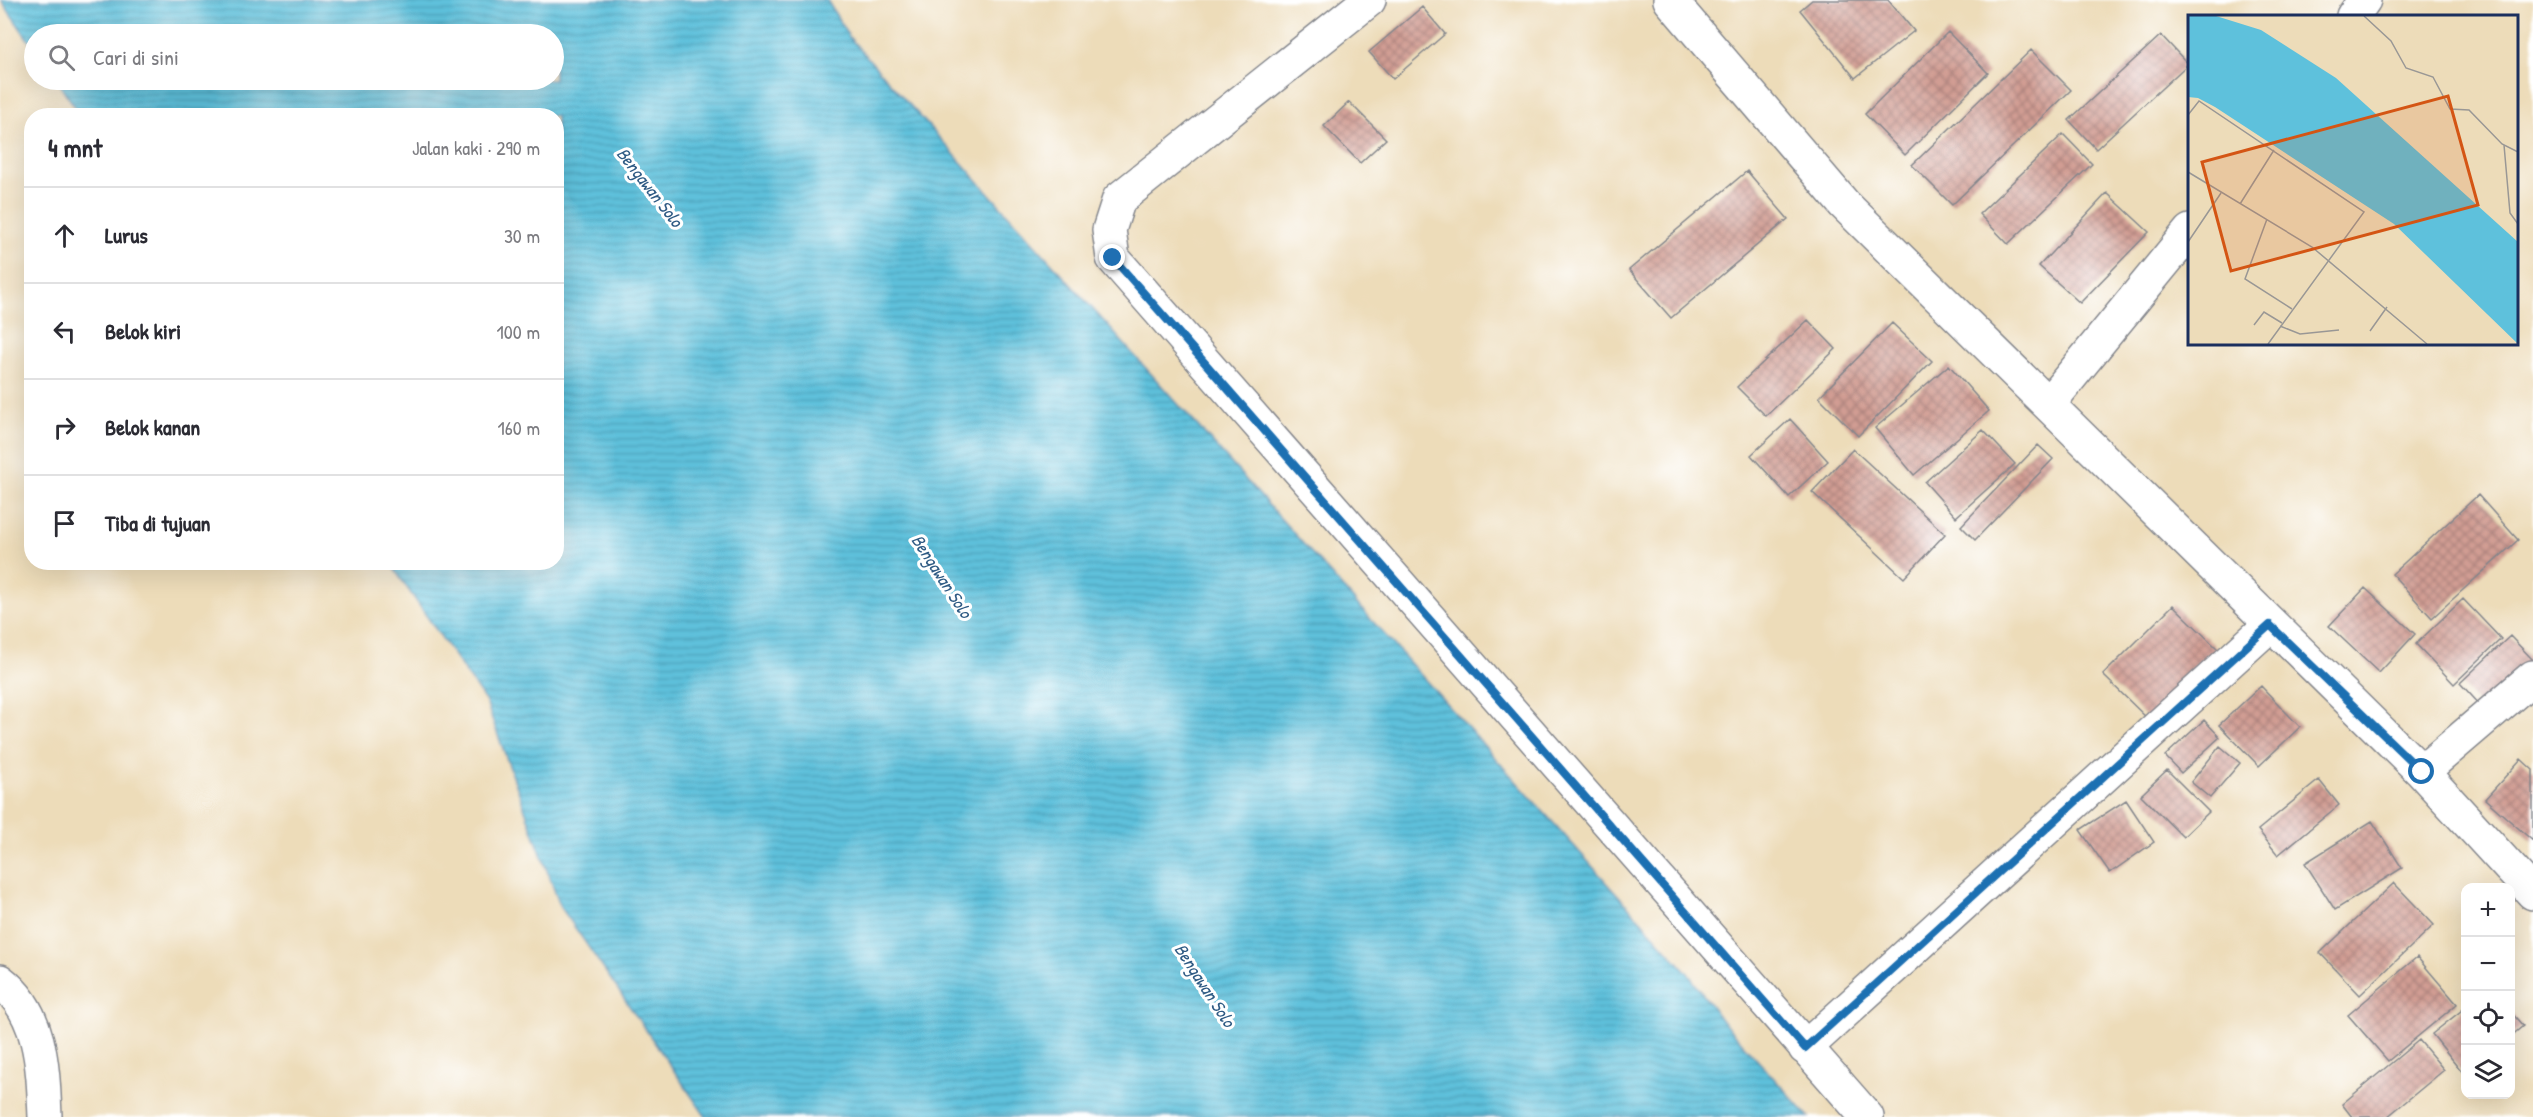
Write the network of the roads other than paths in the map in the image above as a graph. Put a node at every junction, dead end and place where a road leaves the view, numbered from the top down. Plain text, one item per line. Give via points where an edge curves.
1 (1369, 0) edge
2 (1670, 0) edge
3 (2364, 0) edge
4 (2354, 15) edge
5 (2188, 233) edge
6 (2049, 403) junction
7 (2270, 625) junction
8 (2533, 677) edge
9 (2422, 772) junction
10 (2533, 893) edge
11 (0, 981) edge
12 (1805, 1048) junction
13 (45, 1117) edge
14 (1867, 1117) edge

1 - 12 street via 1119,200 1109,230 1113,258
2 - 6 street via 1844,204
3 - 4 street
5 - 6 street
6 - 7 street
7 - 9 street
7 - 12 street
8 - 9 street
9 - 10 street
11 - 13 street via 16,994 34,1028
12 - 14 street

